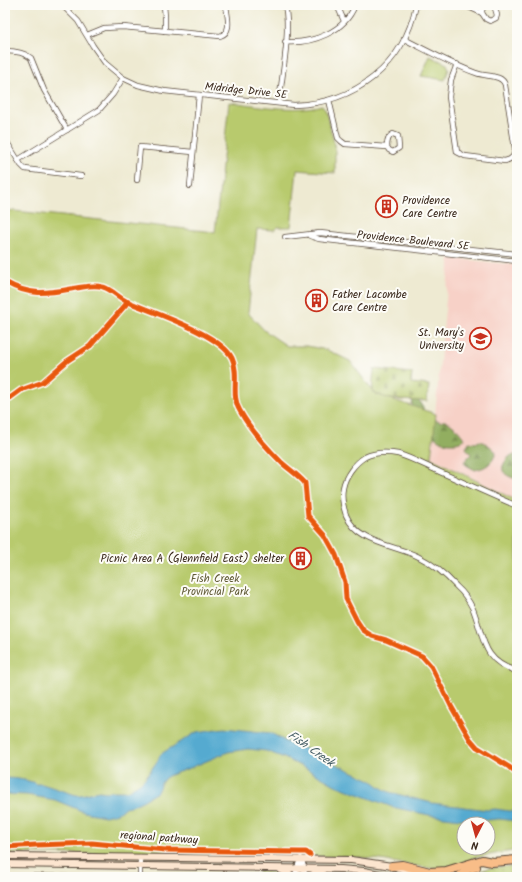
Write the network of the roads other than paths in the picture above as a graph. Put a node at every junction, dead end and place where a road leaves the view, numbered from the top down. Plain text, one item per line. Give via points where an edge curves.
1 (62, 5) edge
2 (164, 5) edge
3 (226, 5) edge
4 (285, 5) edge
5 (337, 5) edge
6 (355, 5) edge
7 (416, 5) edge
8 (464, 5) edge
9 (485, 5) edge
10 (494, 5) edge
11 (482, 13) junction
12 (344, 21) junction
13 (165, 31) junction
14 (87, 35) junction
15 (404, 39) junction
16 (285, 42) junction
17 (5, 51) edge
18 (457, 64) junction
19 (123, 78) junction
20 (199, 95) junction
21 (329, 100) junction
22 (279, 103) junction
23 (67, 130) junction
24 (5, 139) edge
25 (387, 147) dead end
26 (193, 152) junction
27 (18, 160) junction
28 (81, 176) dead end
29 (137, 180) dead end
30 (190, 186) dead end
31 (308, 235) junction
32 (285, 237) dead end
33 (517, 254) edge
34 (517, 261) edge
35 (517, 506) edge
36 (517, 671) edge
37 (5, 856) edge
38 (140, 857) junction
39 (301, 859) junction
40 (517, 860) edge
41 (492, 862) junction
42 (5, 864) edge
43 (140, 866) junction
44 (392, 866) junction
45 (272, 867) junction
46 (474, 867) junction
47 (297, 868) junction
48 (304, 869) junction
49 (326, 869) junction
50 (5, 876) edge
51 (71, 877) edge
52 (140, 877) edge
53 (293, 877) edge
54 (296, 877) edge
55 (304, 877) edge
56 (309, 877) edge
57 (396, 877) edge
58 (427, 877) edge
59 (459, 877) edge
60 (465, 877) edge

1 - 14 street, Midridge Drive SE via 75,16
2 - 13 street
3 - 13 street via 228,29 223,36
4 - 16 street
5 - 12 street
6 - 12 street
7 - 15 street, Midridge Drive SE
8 - 11 street
9 - 11 street
10 - 11 street via 497,15 494,20 486,19
12 - 16 street via 316,40 301,43
13 - 14 street via 118,27 98,30
14 - 19 street, Midridge Drive SE via 105,63
15 - 18 street
15 - 21 street, Midridge Drive SE via 394,57 373,78 348,93
16 - 22 street
17 - 23 street via 26,54 31,58 44,90
18 - 18 street via 451,80 449,97 457,152 465,156 509,160 514,156 515,149 504,82 498,77 480,74
19 - 20 street, Midridge Drive SE via 152,90
19 - 23 street via 106,103
20 - 22 street, Midridge Drive SE
20 - 26 street
21 - 22 street, Midridge Drive SE via 305,104
21 - 25 street via 340,141 345,144
23 - 27 street
24 - 27 street
26 - 29 street via 140,147
26 - 30 street
27 - 28 street via 27,170
31 - 32 street, Providence Boulevard SE
31 - 33 street, Providence Boulevard SE via 320,233
31 - 34 street, Providence Boulevard SE via 331,241
35 - 36 street via 391,453 378,453 363,458 349,474 343,490 344,511 348,520 367,538 419,557 447,577 469,603 488,652 499,663
37 - 38 main road
38 - 39 main road
38 - 43 street
39 - 44 main road via 351,860
39 - 47 street
39 - 48 street
40 - 41 highway
41 - 44 highway via 482,860 446,871 430,872 402,865
41 - 46 highway
42 - 43 main road
43 - 45 main road
43 - 52 street
44 - 58 main road
45 - 47 main road
45 - 53 main road via 286,871
46 - 59 highway
46 - 60 highway
47 - 48 main road
47 - 54 street
48 - 49 main road
48 - 55 street
49 - 56 main road
49 - 57 main road via 364,871
50 - 51 street

